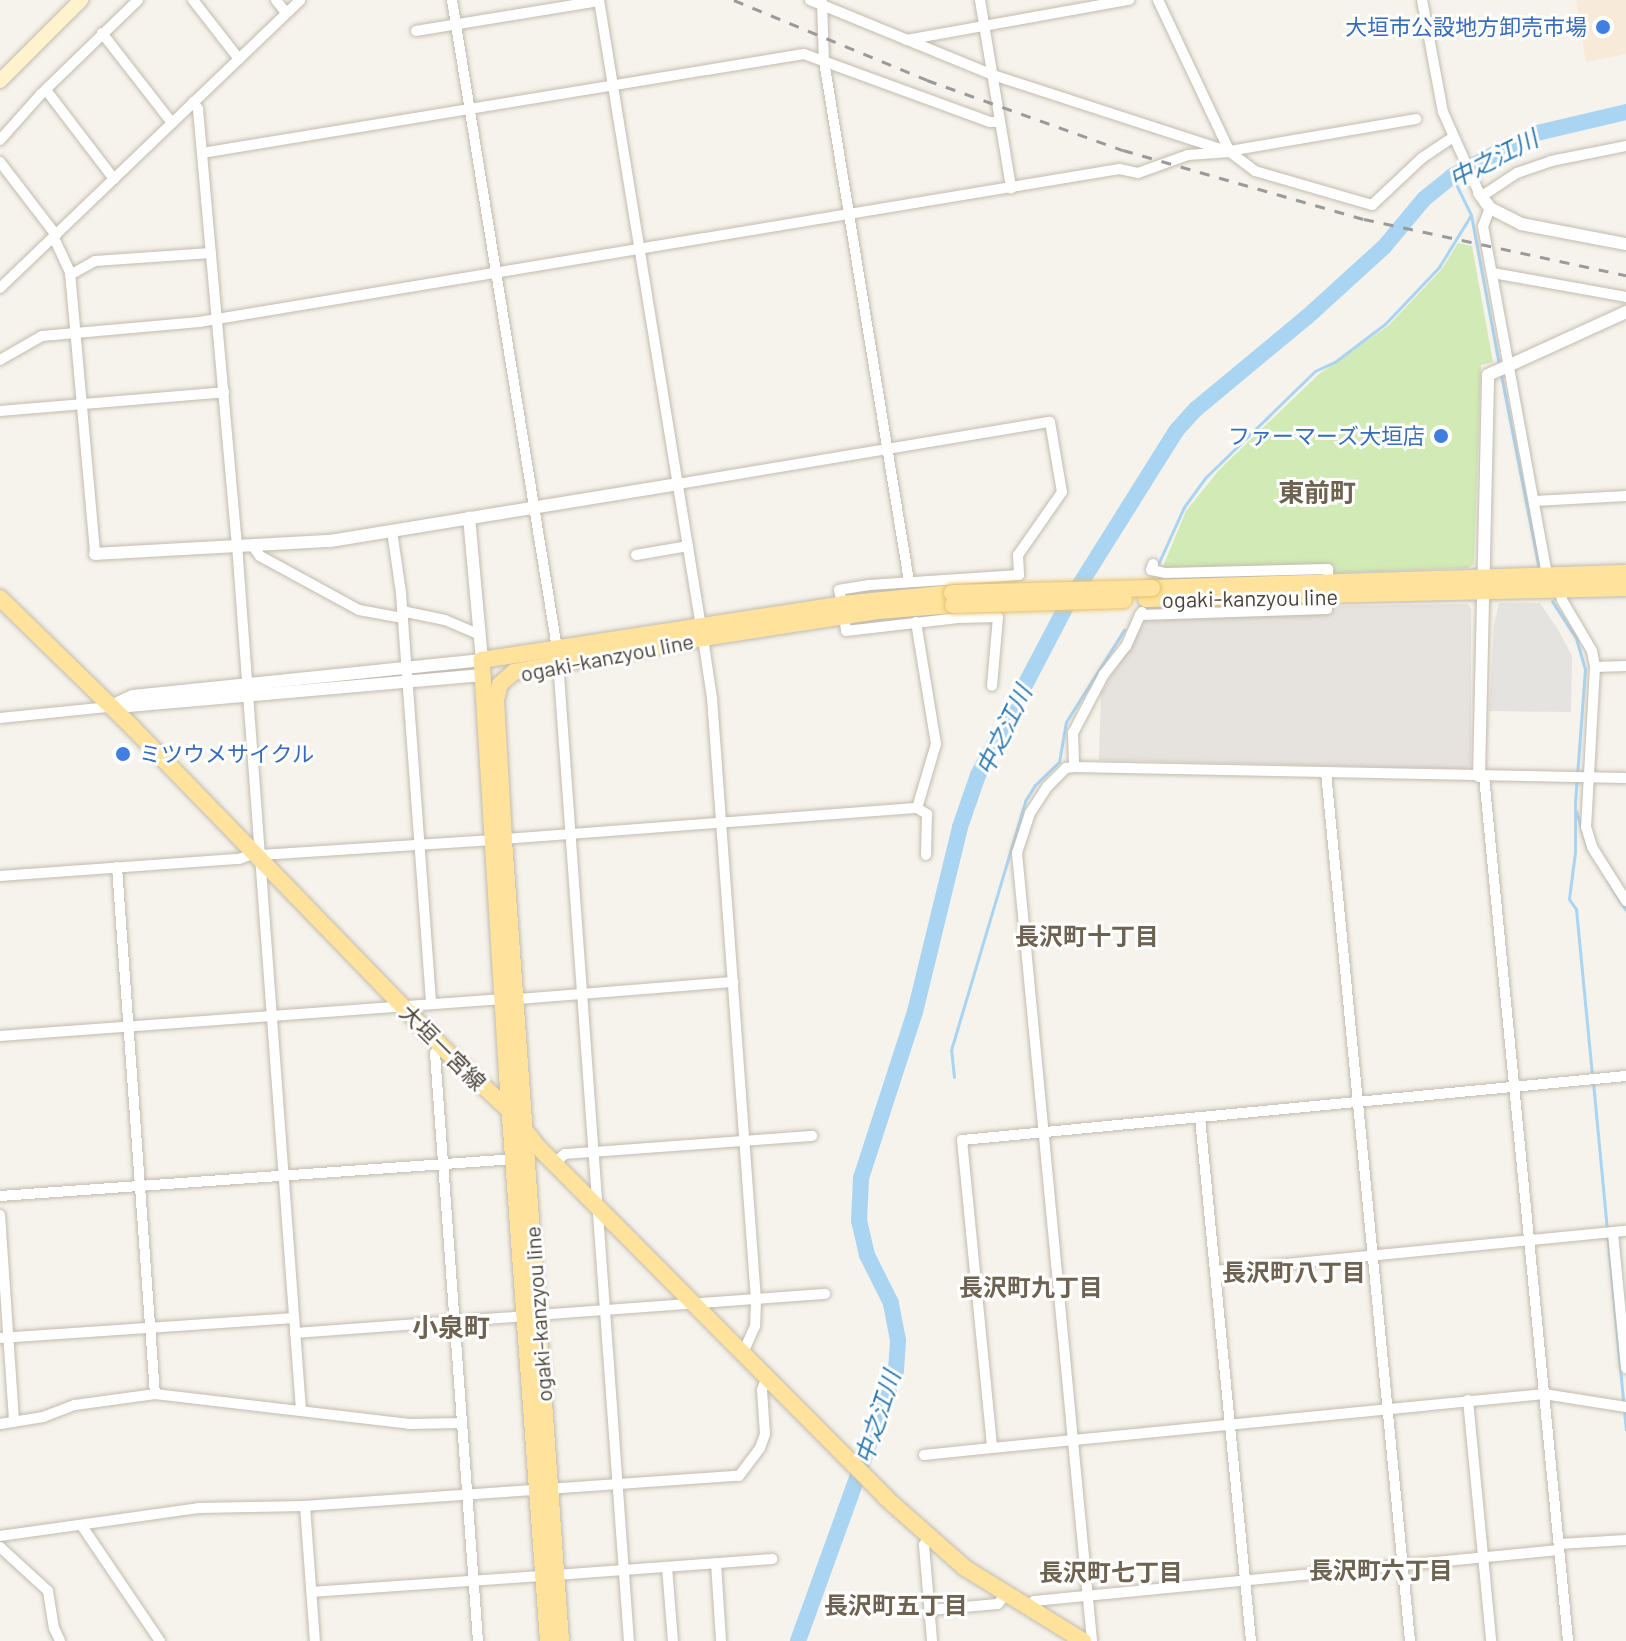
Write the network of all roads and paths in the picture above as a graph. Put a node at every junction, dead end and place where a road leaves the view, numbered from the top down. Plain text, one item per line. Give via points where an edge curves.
1 (81, 0) edge
2 (138, 0) edge
3 (193, 0) edge
4 (276, 0) edge
5 (300, 0) edge
6 (452, 0) edge
7 (810, 0) edge
8 (980, 0) edge
9 (1129, 0) edge
10 (1158, 0) edge
11 (1422, 0) edge
12 (599, 1) edge
13 (822, 3) edge
14 (286, 13) junction
15 (984, 23) junction
16 (456, 25) junction
17 (416, 31) dead end
18 (102, 33) junction
19 (906, 40) junction
20 (239, 59) junction
21 (824, 61) junction
22 (993, 75) junction
23 (0, 81) edge
24 (613, 86) junction
25 (46, 90) junction
26 (193, 102) junction
27 (470, 109) junction
28 (1416, 119) dead end
29 (999, 122) junction
30 (172, 123) junction
31 (0, 140) edge
32 (1455, 141) junction
33 (1626, 146) edge
34 (1230, 152) junction
35 (202, 153) junction
36 (0, 162) edge
37 (114, 179) junction
38 (1011, 188) junction
39 (1480, 194) junction
40 (1490, 208) junction
41 (849, 214) junction
42 (55, 236) junction
43 (1626, 244) edge
44 (640, 249) junction
45 (211, 253) junction
46 (497, 272) junction
47 (1493, 273) junction
48 (70, 275) junction
49 (0, 288) edge
50 (1626, 297) edge
51 (1626, 312) edge
52 (217, 319) junction
53 (75, 334) junction
54 (0, 360) edge
55 (1503, 367) junction
56 (224, 392) junction
57 (82, 404) junction
58 (0, 411) edge
59 (887, 449) junction
60 (678, 484) junction
61 (1626, 496) edge
62 (1535, 501) junction
63 (535, 507) junction
64 (469, 518) junction
65 (392, 531) junction
66 (237, 545) junction
67 (252, 545) junction
68 (688, 546) junction
69 (95, 554) joint
70 (636, 555) dead end
71 (1153, 564) dead end
72 (1626, 573) edge
73 (1547, 576) junction
74 (909, 581) junction
75 (1481, 586) junction
76 (1626, 588) edge
77 (1328, 590) junction
78 (1560, 591) junction
79 (0, 598) edge
80 (1145, 604) junction
81 (843, 610) junction
82 (402, 615) junction
83 (916, 622) junction
84 (702, 633) junction
85 (480, 635) junction
86 (557, 648) junction
87 (1626, 666) edge
88 (406, 667) junction
89 (1595, 667) junction
90 (483, 668) junction
91 (514, 672) junction
92 (559, 675) dead end
93 (407, 682) junction
94 (246, 683) junction
95 (992, 686) dead end
96 (247, 697) junction
97 (496, 700) junction
98 (109, 707) junction
99 (0, 718) edge
100 (1074, 767) junction
101 (1326, 772) junction
102 (1481, 776) junction
103 (1626, 778) edge
104 (1587, 779) junction
105 (917, 808) junction
106 (721, 823) junction
107 (570, 834) junction
108 (498, 840) junction
109 (420, 844) junction
110 (926, 855) dead end
111 (258, 857) junction
112 (117, 867) junction
113 (0, 876) edge
114 (1626, 901) edge
115 (733, 982) junction
116 (582, 994) junction
117 (510, 999) junction
118 (431, 1003) junction
119 (401, 1005) junction
120 (272, 1016) junction
121 (129, 1026) junction
122 (0, 1036) edge
123 (441, 1046) junction
124 (1626, 1076) edge
125 (1515, 1087) junction
126 (1356, 1103) junction
127 (511, 1112) junction
128 (1200, 1118) junction
129 (523, 1128) junction
130 (1042, 1133) junction
131 (812, 1136) dead end
132 (746, 1141) junction
133 (594, 1152) junction
134 (515, 1159) junction
135 (443, 1163) junction
136 (554, 1163) junction
137 (284, 1175) junction
138 (141, 1185) junction
139 (0, 1196) edge
140 (597, 1205) junction
141 (0, 1215) edge
142 (1626, 1231) edge
143 (1613, 1233) junction
144 (1530, 1241) junction
145 (1372, 1256) junction
146 (1215, 1271) junction
147 (825, 1294) dead end
148 (756, 1300) junction
149 (696, 1304) junction
150 (604, 1309) junction
151 (531, 1316) junction
152 (294, 1318) junction
153 (455, 1321) junction
154 (150, 1326) junction
155 (295, 1333) junction
156 (5, 1338) edge
157 (743, 1353) junction
158 (1626, 1368) edge
159 (767, 1376) junction
160 (155, 1394) junction
161 (1544, 1394) junction
162 (1468, 1400) junction
163 (1626, 1407) edge
164 (1387, 1410) junction
165 (301, 1411) junction
166 (14, 1422) junction
167 (462, 1423) junction
168 (0, 1424) edge
169 (1230, 1425) junction
170 (1073, 1440) junction
171 (992, 1448) junction
172 (924, 1455) dead end
173 (618, 1484) junction
174 (544, 1491) junction
175 (467, 1495) junction
176 (305, 1506) junction
177 (82, 1526) junction
178 (0, 1536) edge
179 (928, 1538) junction
180 (1626, 1540) edge
181 (0, 1547) edge
182 (1559, 1547) junction
183 (1483, 1557) junction
184 (772, 1559) dead end
185 (716, 1563) junction
186 (1402, 1565) junction
187 (667, 1567) junction
188 (623, 1570) junction
189 (550, 1576) junction
190 (1245, 1580) junction
191 (473, 1581) junction
192 (312, 1592) junction
193 (1005, 1595) junction
194 (1087, 1595) junction
195 (1028, 1609) junction
196 (930, 1610) junction
197 (60, 1641) edge
198 (160, 1641) edge
199 (315, 1641) edge
200 (478, 1641) edge
201 (548, 1641) edge
202 (561, 1641) edge
203 (629, 1641) edge
204 (673, 1641) edge
205 (721, 1641) edge
206 (932, 1641) edge
207 (1083, 1641) edge
208 (1092, 1641) edge
209 (1251, 1641) edge
210 (1410, 1641) edge
211 (1491, 1641) edge
212 (1568, 1641) edge

1 - 23 main road
2 - 18 street
3 - 20 street
4 - 14 street
5 - 14 street
6 - 16 street
7 - 13 street
8 - 15 street
9 - 15 street
10 - 34 street
11 - 32 street via 1443,112
12 - 16 street
12 - 24 street
13 - 19 street
13 - 21 street
14 - 20 street
15 - 19 street
15 - 22 street
16 - 17 street
16 - 27 street
18 - 25 street
18 - 30 street
19 - 22 street
20 - 26 street
21 - 24 street via 804,54
21 - 29 street
21 - 41 street
22 - 29 street
22 - 34 street
24 - 27 street
24 - 44 street
25 - 31 street
25 - 37 street
26 - 30 street
26 - 35 street
27 - 35 street
27 - 46 street
28 - 34 street
29 - 38 street
30 - 37 street
32 - 34 street via 1422,158 1372,205 1255,171
32 - 39 street
33 - 39 street via 1551,161
34 - 38 street via 1188,155 1138,173 1119,169
35 - 45 street
36 - 42 street
37 - 42 street
38 - 41 street
39 - 40 street
40 - 43 street via 1521,224
40 - 47 street via 1483,226
41 - 44 street
41 - 59 street
42 - 48 street
42 - 49 street
44 - 46 street
44 - 60 street
45 - 48 street via 95,261
45 - 52 street
46 - 52 street
46 - 63 street
47 - 50 street
47 - 55 street
48 - 53 street
51 - 55 street
52 - 53 street
52 - 56 street
53 - 54 street via 42,336
53 - 57 street
55 - 62 street
55 - 75 street via 1488,375
56 - 57 street
56 - 66 street
57 - 58 street
57 - 69 street
59 - 60 street
59 - 74 street
59 - 74 street via 1050,422 1062,492 1018,555 1019,575
60 - 63 street
60 - 68 street
61 - 62 street
62 - 73 street
63 - 64 street
63 - 86 street
64 - 65 street
64 - 85 street
65 - 67 street
65 - 82 street
66 - 67 street
66 - 69 street
66 - 94 street
67 - 82 street via 260,556 359,610
68 - 70 street
68 - 84 street
71 - 77 street via 1151,570 1165,573 1328,569
72 - 73 main road, ogaki-kanzyou line
73 - 75 main road, ogaki-kanzyou line
74 - 81 street via 839,590
75 - 77 main road, ogaki-kanzyou line
75 - 78 main road, ogaki-kanzyou line
75 - 102 street
76 - 78 main road, ogaki-kanzyou line
77 - 80 main road, ogaki-kanzyou line
77 - 80 street via 1327,609
78 - 89 street
79 - 98 main road, 大垣一宮線
80 - 81 main road, ogaki-kanzyou line, bridge via 953,599
80 - 100 street via 1073,733
81 - 83 street via 846,631
81 - 84 main road, ogaki-kanzyou line
82 - 85 street via 445,620
82 - 88 street
83 - 95 street via 998,617
83 - 105 street via 936,744
84 - 86 main road, ogaki-kanzyou line
84 - 91 main road, ogaki-kanzyou line
84 - 106 street
85 - 90 street
86 - 90 main road, ogaki-kanzyou line
87 - 89 street
88 - 90 street
88 - 93 street
88 - 94 street
89 - 104 street
90 - 91 main road
90 - 93 street
90 - 97 main road
90 - 108 main road, ogaki-kanzyou line
91 - 97 main road, ogaki-kanzyou line via 500,684
92 - 107 street
93 - 96 street
93 - 109 street
94 - 96 street
94 - 98 street via 132,696
96 - 98 street
96 - 111 street
97 - 108 main road, ogaki-kanzyou line
98 - 99 street
98 - 111 main road, 大垣一宮線
100 - 101 street
100 - 130 street via 1047,787 1030,813 1017,853
101 - 102 street
101 - 126 street
102 - 104 street
102 - 125 street
103 - 104 street
104 - 114 street via 1586,827 1592,847
105 - 106 street
105 - 110 street via 927,814
106 - 107 street
106 - 115 street
107 - 108 street
107 - 116 street
108 - 109 street
108 - 117 main road, ogaki-kanzyou line
109 - 111 street
109 - 118 street
111 - 112 street
111 - 119 main road, 大垣一宮線
111 - 120 street
112 - 113 street
112 - 121 street
115 - 116 street
115 - 132 street
116 - 117 street
116 - 133 street
117 - 118 street
117 - 127 main road, ogaki-kanzyou line
117 - 129 main road, ogaki-kanzyou line
118 - 119 street
119 - 120 street
119 - 123 main road, 大垣一宮線
120 - 121 street
120 - 137 street
121 - 122 street
121 - 138 street
123 - 127 main road, 大垣一宮線
123 - 135 street via 435,1053
124 - 125 street
125 - 126 street
125 - 144 street
126 - 128 street
126 - 145 street
127 - 129 main road, 大垣一宮線
127 - 134 main road, ogaki-kanzyou line
128 - 130 street
128 - 146 street
129 - 136 main road, 大垣一宮線
129 - 151 main road, ogaki-kanzyou line
130 - 170 street
130 - 171 street via 962,1140
131 - 132 street
132 - 133 street
132 - 148 street
133 - 136 street via 565,1154
133 - 140 street
134 - 135 street
134 - 151 main road, ogaki-kanzyou line
135 - 137 street
135 - 153 street
136 - 140 main road, 大垣一宮線
137 - 138 street
137 - 152 street
138 - 139 street
138 - 154 street
140 - 149 main road, 大垣一宮線
140 - 150 street
141 - 156 street
142 - 143 street
143 - 144 street
143 - 158 street
144 - 145 street
144 - 161 street
145 - 146 street
145 - 164 street
146 - 169 street
147 - 148 street
148 - 149 street
148 - 157 street via 755,1326
149 - 150 street
149 - 157 main road, 大垣一宮線
150 - 151 street
150 - 173 street
151 - 153 street
151 - 174 main road, ogaki-kanzyou line
152 - 154 street
152 - 155 street
153 - 155 street
153 - 167 street
154 - 156 street
154 - 160 street
155 - 165 street
156 - 166 street
157 - 159 main road, 大垣一宮線
159 - 173 street via 762,1390 765,1434 739,1476
159 - 179 main road, 大垣一宮線
160 - 165 street
160 - 166 street via 75,1405
161 - 162 street
161 - 163 street
161 - 182 street
162 - 164 street
162 - 183 street
164 - 169 street
164 - 186 street
165 - 167 street via 409,1424
166 - 168 street
167 - 175 street
169 - 170 street
169 - 190 street
170 - 171 street
170 - 194 street
171 - 172 street
173 - 174 street
173 - 188 street
174 - 175 street
174 - 189 main road, ogaki-kanzyou line
175 - 176 street
175 - 191 street
176 - 177 street via 198,1508
176 - 192 street
177 - 178 street
177 - 198 street
179 - 193 main road, 大垣一宮線
179 - 196 street via 924,1545
180 - 182 street
181 - 197 street via 48,1591
182 - 183 street
182 - 212 street
183 - 186 street
183 - 211 street
184 - 185 street
185 - 187 street
185 - 205 street
186 - 190 street
186 - 210 street
187 - 188 street
187 - 204 street
188 - 189 street
188 - 203 street
189 - 191 street
189 - 201 main road, ogaki-kanzyou line
189 - 202 main road, ogaki-kanzyou line
190 - 194 street
190 - 209 street
191 - 192 street
191 - 200 street
192 - 199 street
193 - 195 main road, 大垣一宮線
193 - 196 street via 998,1604
194 - 195 street via 1034,1601
194 - 208 street
195 - 207 main road, 大垣一宮線
196 - 206 street

